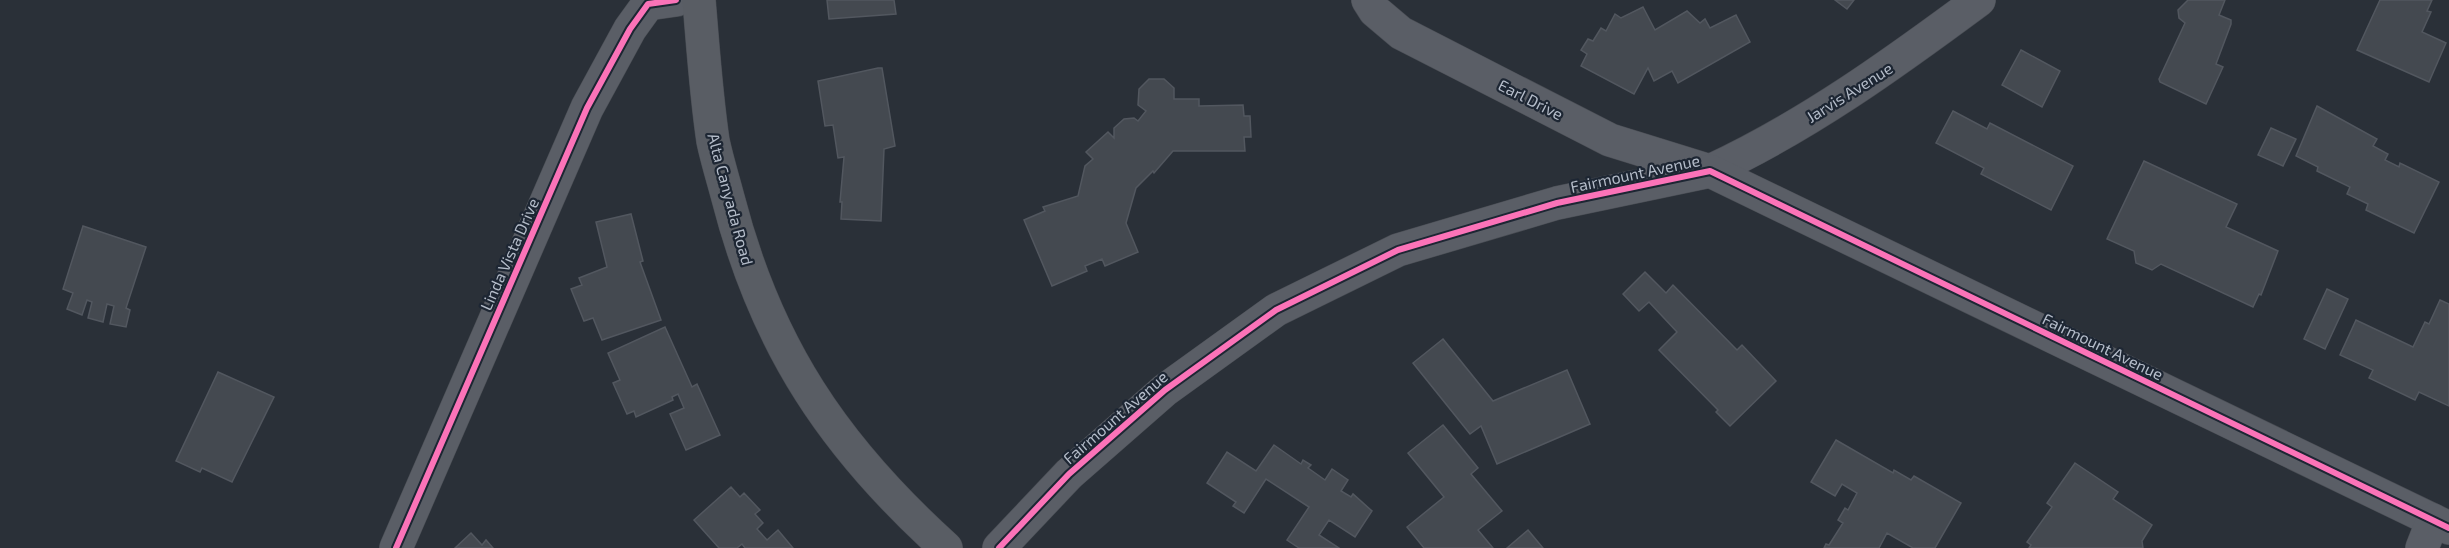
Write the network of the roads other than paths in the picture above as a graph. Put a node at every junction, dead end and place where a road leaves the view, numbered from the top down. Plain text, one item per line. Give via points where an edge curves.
1 (676, 0) edge
2 (699, 0) edge
3 (1368, 0) edge
4 (1979, 0) edge
5 (1710, 171) junction
6 (2435, 532) edge
7 (396, 548) edge
8 (946, 548) edge
9 (999, 548) edge

1 - 7 street, Linda Vista Drive via 648,4 630,29 588,108
2 - 8 street, Alta Canyada Road via 713,142 742,254 780,344 826,418 860,463 897,504
3 - 5 street, Earl Drive via 1401,33 1610,140
4 - 5 street, Jarvis Avenue via 1895,63 1760,148
5 - 6 street, Fairmount Avenue
5 - 9 street, Fairmount Avenue via 1557,203 1398,250 1276,310 1159,395 1069,474

